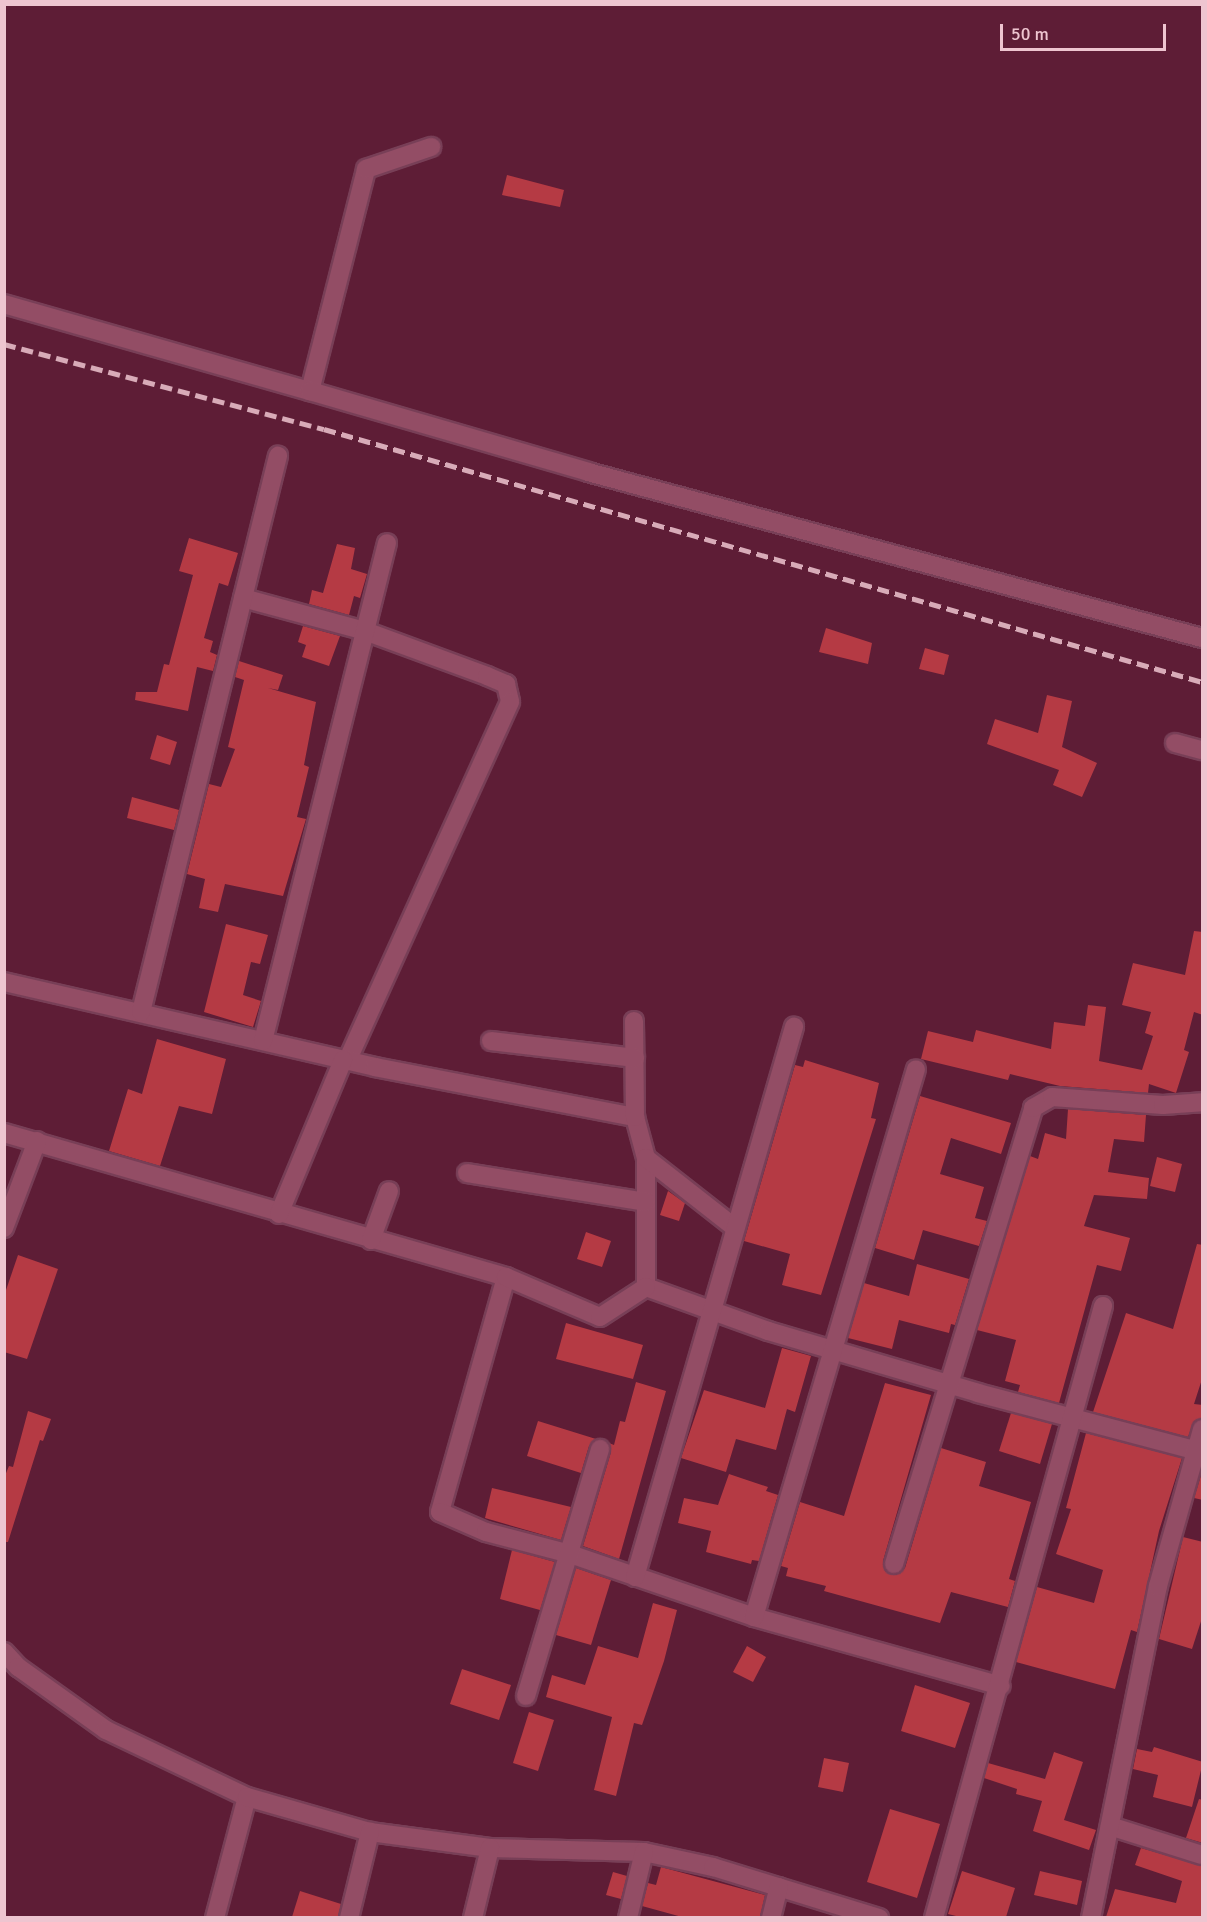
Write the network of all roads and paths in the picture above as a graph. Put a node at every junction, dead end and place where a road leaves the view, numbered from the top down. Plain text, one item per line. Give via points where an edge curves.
1 (431, 147) dead end
2 (4, 303) edge
3 (310, 392) junction
4 (278, 456) dead end
5 (387, 543) dead end
6 (243, 598) junction
7 (365, 631) junction
8 (1203, 638) edge
9 (1175, 743) dead end
10 (1203, 750) edge
11 (4, 982) edge
12 (141, 1011) junction
13 (634, 1021) dead end
14 (794, 1027) dead end
15 (263, 1041) junction
16 (491, 1041) dead end
17 (635, 1058) junction
18 (345, 1060) junction
19 (916, 1069) dead end
20 (1203, 1102) edge
21 (635, 1117) junction
22 (4, 1133) edge
23 (36, 1141) junction
24 (646, 1158) junction
25 (467, 1173) dead end
26 (389, 1191) dead end
27 (646, 1202) junction
28 (279, 1215) junction
29 (734, 1227) junction
30 (4, 1228) edge
31 (371, 1240) junction
32 (506, 1277) junction
33 (646, 1287) junction
34 (1103, 1305) dead end
35 (709, 1313) junction
36 (831, 1347) junction
37 (946, 1383) junction
38 (1071, 1418) junction
39 (1203, 1429) edge
40 (600, 1449) dead end
41 (1200, 1451) edge
42 (570, 1554) junction
43 (894, 1564) dead end
44 (635, 1577) junction
45 (754, 1617) junction
46 (4, 1652) edge
47 (1001, 1686) junction
48 (526, 1696) dead end
49 (247, 1797) junction
50 (1110, 1826) junction
51 (370, 1832) junction
52 (490, 1848) junction
53 (644, 1852) junction
54 (1203, 1855) edge
55 (779, 1887) junction
56 (215, 1917) edge
57 (349, 1917) edge
58 (472, 1917) edge
59 (628, 1917) edge
60 (771, 1917) edge
61 (879, 1917) edge
62 (934, 1917) edge
63 (1091, 1917) edge

1 - 3 street via 366,169
2 - 3 street
3 - 8 street via 588,472
4 - 6 street
5 - 7 street
6 - 7 street
6 - 12 street
7 - 15 street
7 - 18 street via 506,684 510,702
9 - 10 street
11 - 12 street
12 - 15 street
13 - 17 street
14 - 29 street
15 - 18 street
16 - 17 street
17 - 21 street
18 - 21 street
18 - 28 street
19 - 36 street
20 - 37 street via 1163,1105 1052,1097 1033,1108
21 - 24 street
22 - 23 street
23 - 28 street
23 - 30 street
24 - 27 street
24 - 29 street
25 - 27 street
26 - 31 street
27 - 33 street
28 - 31 street
29 - 35 street
31 - 32 street
32 - 33 street via 600,1317
32 - 42 street via 440,1512 486,1532
33 - 35 street
34 - 38 street
35 - 36 street
35 - 44 street
36 - 37 street
36 - 45 street
37 - 38 street
37 - 43 street
38 - 41 street
38 - 47 street
39 - 41 street
40 - 42 street
41 - 50 street via 1158,1586
42 - 44 street
42 - 48 street
44 - 45 street
45 - 47 street
46 - 49 street via 18,1667 106,1730
47 - 62 street
49 - 51 street
49 - 56 street
50 - 54 street
50 - 63 street
51 - 52 street
51 - 57 street
52 - 53 street
52 - 58 street
53 - 55 street
53 - 59 street
55 - 60 street
55 - 61 street

